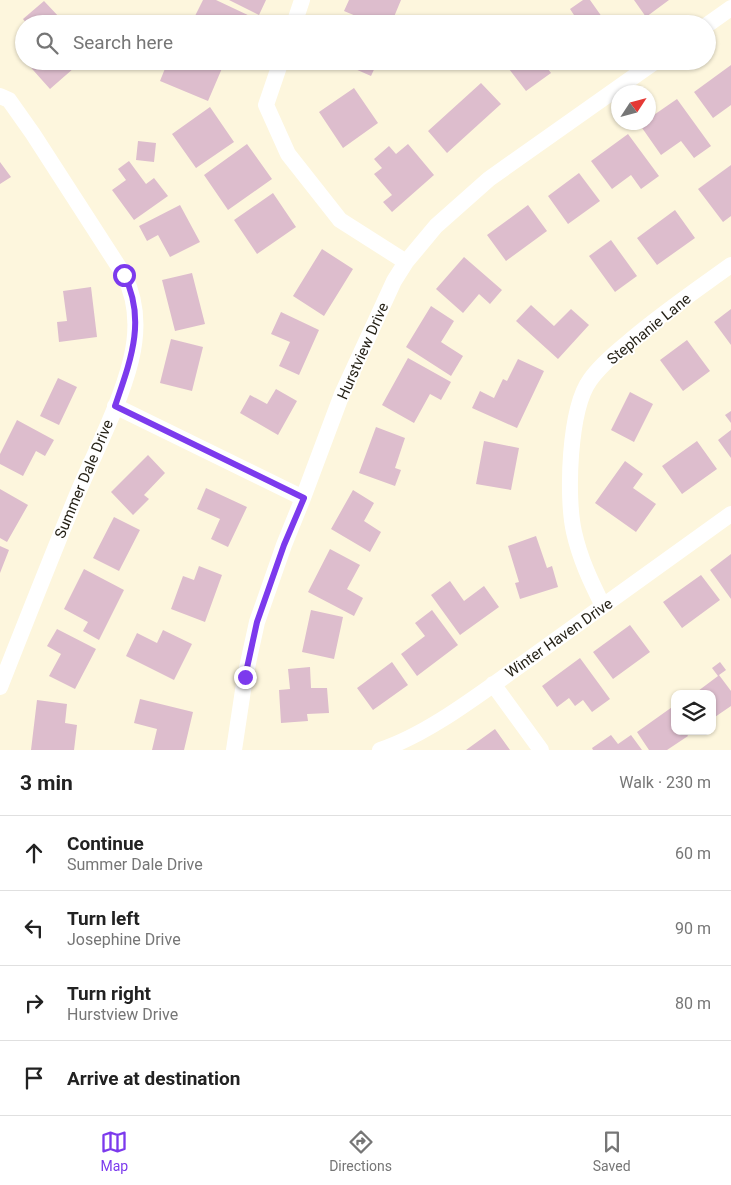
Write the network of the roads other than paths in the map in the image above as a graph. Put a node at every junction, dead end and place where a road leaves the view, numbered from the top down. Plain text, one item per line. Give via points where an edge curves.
1 (302, 0) edge
2 (727, 0) edge
3 (731, 6) edge
4 (297, 15) edge
5 (716, 18) edge
6 (278, 70) edge
7 (643, 70) edge
8 (0, 96) edge
9 (406, 262) junction
10 (731, 265) edge
11 (115, 406) junction
12 (304, 498) junction
13 (731, 514) edge
14 (603, 606) junction
15 (493, 684) junction
16 (0, 687) edge
17 (234, 750) edge
18 (380, 750) edge
19 (541, 750) edge

1 - 4 street
2 - 3 street
3 - 5 street
6 - 9 street via 266,105 288,154 340,220
7 - 9 street, Hurstview Drive via 490,179 436,226
8 - 11 street, Summer Dale Drive via 9,100 33,134 132,290 135,315 131,359
9 - 12 street, Hurstview Drive via 394,281 342,394
10 - 14 street, Stephanie Lane via 640,332 590,380 584,391 573,433 571,504 574,532 587,575
11 - 12 street
11 - 16 street, Summer Dale Drive
12 - 17 street, Hurstview Drive via 257,622
13 - 14 street, Winter Haven Drive
14 - 15 street, Winter Haven Drive
15 - 18 street, Winter Haven Drive via 428,727
15 - 19 street

